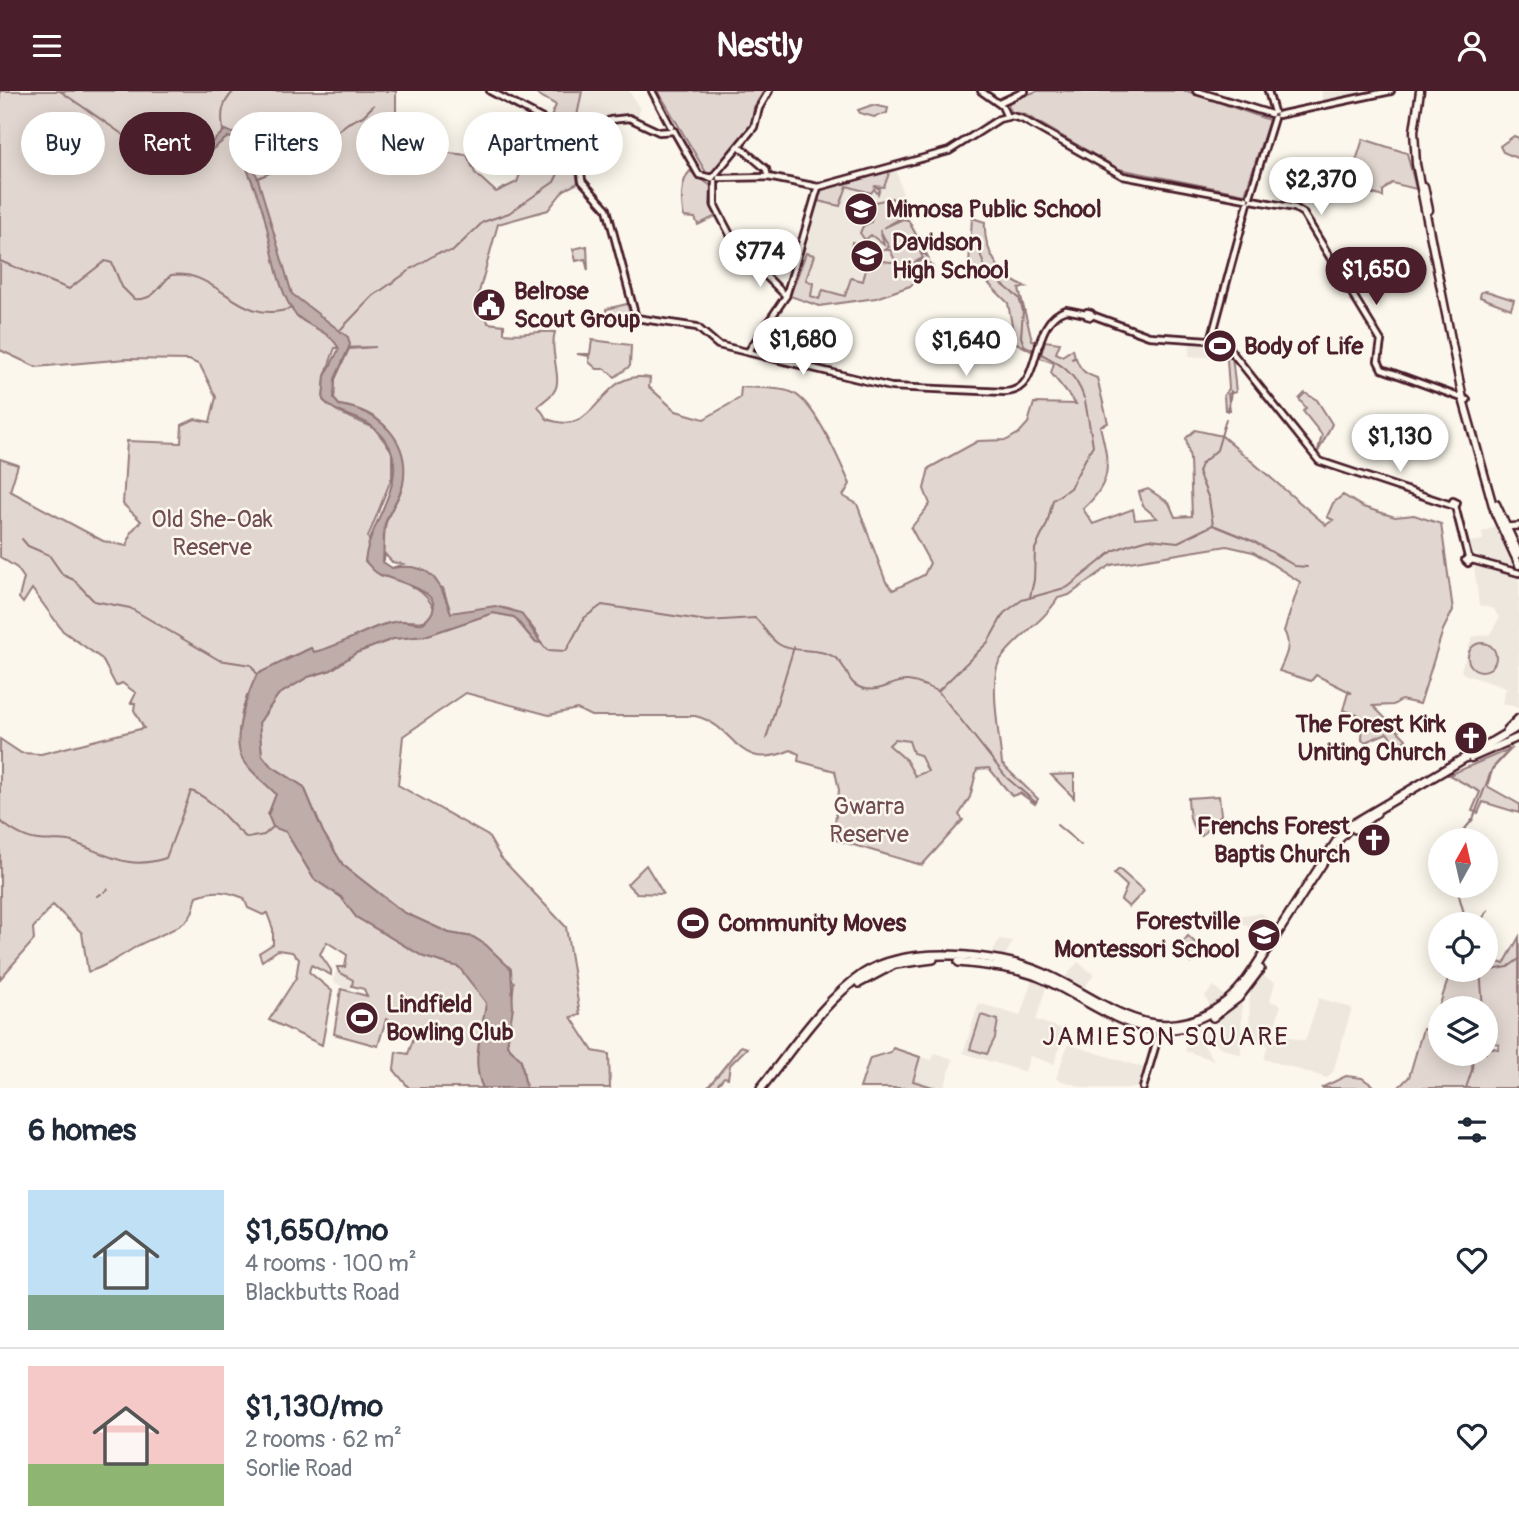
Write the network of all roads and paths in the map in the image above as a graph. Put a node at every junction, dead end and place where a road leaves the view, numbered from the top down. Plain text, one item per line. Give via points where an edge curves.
1 (490, 91) edge
2 (652, 91) edge
3 (769, 91) edge
4 (981, 91) edge
5 (1025, 91) edge
6 (1196, 91) edge
7 (1268, 91) edge
8 (1391, 91) edge
9 (1422, 91) edge
10 (999, 103) junction
11 (529, 112) edge
12 (1274, 115) junction
13 (1007, 117) junction
14 (623, 119) edge
15 (672, 129) junction
16 (740, 146) junction
17 (580, 175) edge
18 (768, 177) junction
19 (715, 178) junction
20 (818, 187) junction
21 (1249, 200) junction
22 (786, 296) junction
23 (1210, 339) junction
24 (748, 352) junction
25 (1465, 399) junction
26 (1519, 526) edge
27 (1503, 528) junction
28 (1519, 554) edge
29 (1519, 565) edge
30 (1519, 573) edge
31 (1519, 719) edge
32 (1519, 726) edge
33 (1519, 731) edge
34 (1519, 737) edge
35 (1474, 754) junction
36 (1161, 1027) junction
37 (788, 1059) junction
38 (761, 1088) edge
39 (767, 1088) edge
40 (1143, 1088) edge

1 - 11 street
2 - 15 street
3 - 16 street
4 - 10 street
5 - 10 street
6 - 12 street
7 - 12 street
8 - 12 street
9 - 25 main road via 1414,131 1416,165
10 - 13 street
12 - 21 street
13 - 20 street via 949,152
13 - 21 street via 1022,119 1123,176
14 - 15 street via 638,120 659,132
15 - 19 street via 699,175
16 - 18 street via 766,169
16 - 19 street
17 - 24 street via 585,187 607,209 636,319 697,327 715,344
18 - 19 street
18 - 20 street
19 - 22 street via 715,206 736,246
20 - 22 street
21 - 23 street
21 - 25 street via 1301,211 1380,337 1379,365 1389,374
22 - 24 street
23 - 24 street via 1149,336 1066,310 1051,319 1024,384 1013,392 891,387
23 - 30 street via 1229,346 1319,461 1453,505 1470,559
25 - 27 main road
26 - 27 main road
27 - 28 main road
27 - 29 main road
31 - 35 main road
32 - 35 highway
33 - 35 highway
34 - 35 main road
35 - 36 highway via 1362,817 1344,836 1240,992 1205,1016
36 - 37 highway via 1130,1019 1042,973 1014,964 931,954 862,975 841,992
36 - 40 street
37 - 38 highway
37 - 39 highway

